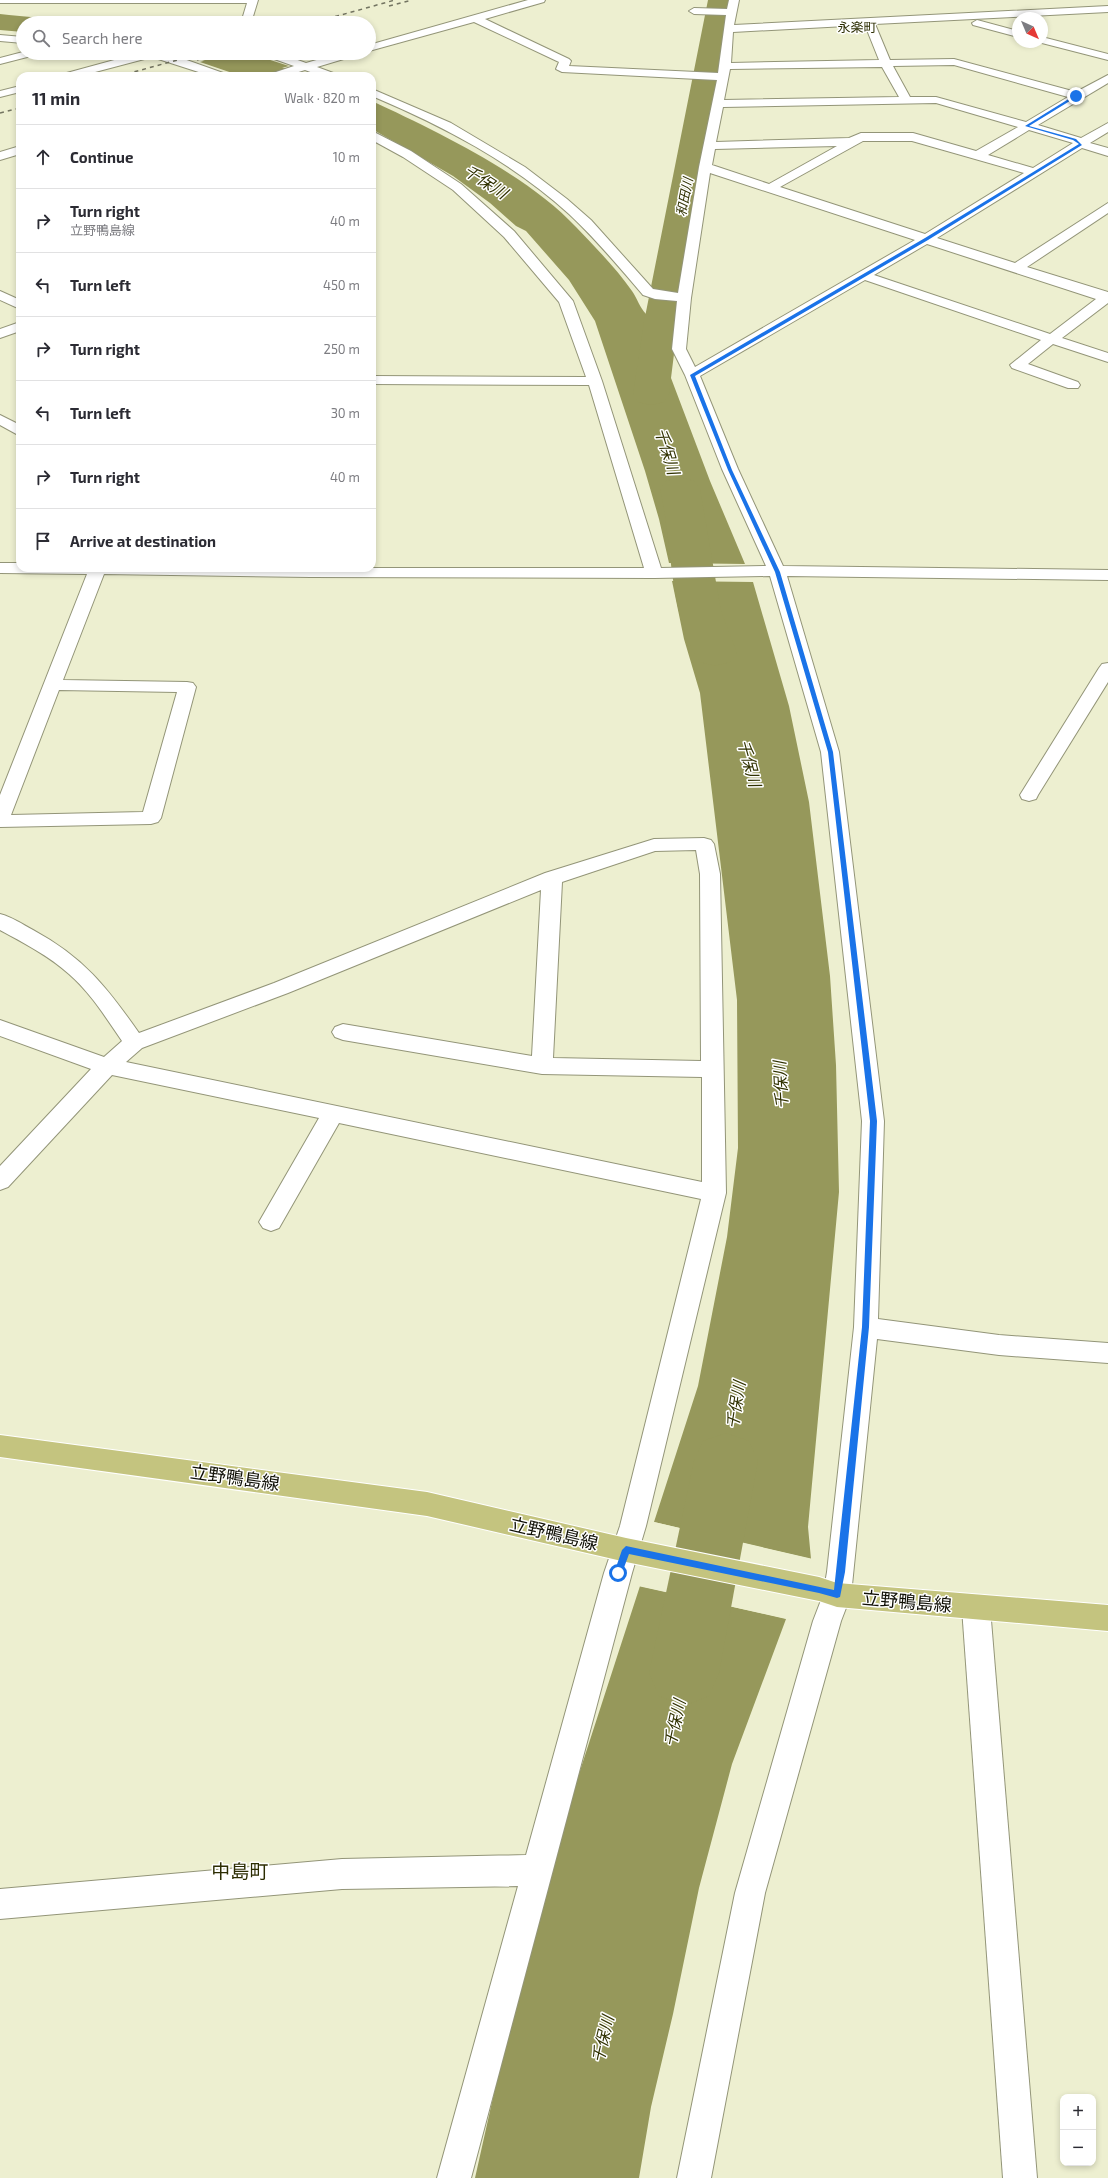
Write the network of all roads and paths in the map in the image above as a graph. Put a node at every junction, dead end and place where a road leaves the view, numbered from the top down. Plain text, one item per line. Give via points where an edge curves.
1 (0, 0) edge
2 (167, 0) edge
3 (253, 0) edge
4 (540, 0) edge
5 (734, 0) edge
6 (1108, 9) edge
7 (1082, 10) junction
8 (694, 12) dead end
9 (729, 12) junction
10 (248, 16) edge
11 (957, 17) junction
12 (1108, 17) edge
13 (474, 18) junction
14 (869, 22) junction
15 (728, 29) junction
16 (1012, 32) edge
17 (0, 38) edge
18 (16, 39) edge
19 (1048, 42) edge
20 (376, 46) edge
21 (16, 57) edge
22 (1108, 57) edge
23 (128, 60) edge
24 (176, 60) edge
25 (286, 60) edge
26 (329, 60) edge
27 (0, 61) edge
28 (886, 63) junction
29 (304, 67) junction
30 (82, 72) edge
31 (211, 72) edge
32 (287, 72) edge
33 (320, 72) edge
34 (721, 73) junction
35 (1108, 78) edge
36 (16, 90) edge
37 (0, 94) edge
38 (376, 94) edge
39 (1076, 96) junction
40 (906, 100) junction
41 (718, 104) junction
42 (1026, 126) junction
43 (1108, 127) edge
44 (376, 137) edge
45 (851, 142) junction
46 (1081, 144) junction
47 (710, 146) junction
48 (16, 151) edge
49 (1108, 152) edge
50 (0, 156) edge
51 (977, 156) junction
52 (705, 167) junction
53 (1034, 172) junction
54 (770, 188) junction
55 (1108, 207) edge
56 (926, 239) junction
57 (1016, 268) junction
58 (865, 276) junction
59 (0, 295) edge
60 (679, 297) junction
61 (1107, 297) edge
62 (16, 303) edge
63 (16, 328) edge
64 (0, 334) edge
65 (1052, 339) junction
66 (1108, 358) edge
67 (692, 375) junction
68 (376, 380) edge
69 (595, 381) junction
70 (1073, 385) dead end
71 (0, 419) edge
72 (16, 429) edge
73 (0, 568) edge
74 (16, 568) edge
75 (376, 571) edge
76 (97, 572) edge
77 (769, 572) junction
78 (659, 573) junction
79 (1108, 575) edge
80 (1108, 668) edge
81 (52, 685) junction
82 (1030, 795) dead end
83 (0, 820) edge
84 (552, 878) junction
85 (0, 921) edge
86 (0, 1028) edge
87 (343, 1032) dead end
88 (134, 1043) junction
89 (107, 1066) junction
90 (542, 1066) junction
91 (712, 1069) junction
92 (333, 1114) junction
93 (0, 1181) edge
94 (714, 1193) junction
95 (271, 1222) dead end
96 (866, 1327) junction
97 (1108, 1353) edge
98 (0, 1446) edge
99 (635, 1551) junction
100 (828, 1592) junction
101 (976, 1608) junction
102 (1108, 1618) edge
103 (537, 1870) junction
104 (0, 1904) edge
105 (454, 2178) edge
106 (694, 2178) edge
107 (1020, 2178) edge

1 - 2 street
2 - 3 street
3 - 10 street
4 - 13 street
5 - 9 street
6 - 7 street
7 - 11 street
7 - 12 street
8 - 9 street
9 - 15 street
11 - 14 street
11 - 16 street
13 - 20 street
13 - 34 street via 565,61 562,69 690,75
14 - 15 street
14 - 28 street
15 - 34 street
17 - 18 street
19 - 22 street
21 - 27 street
23 - 30 street
24 - 31 street
25 - 29 street
26 - 29 street
28 - 34 street
28 - 39 street via 954,62
28 - 40 street
29 - 32 street
29 - 33 street
34 - 41 street
35 - 39 street
36 - 37 street
38 - 60 street via 471,139 523,171 563,201 606,243 648,292 655,296
39 - 42 street
40 - 41 street
40 - 42 street via 936,100
41 - 47 street
42 - 46 street via 1075,139
42 - 51 street
43 - 46 street
44 - 69 street via 457,187 509,234 566,301
45 - 47 street
45 - 51 street via 861,137 913,137
45 - 54 street
46 - 49 street
46 - 53 street
47 - 52 street
48 - 50 street
51 - 53 street
52 - 54 street
52 - 60 street
53 - 56 street
54 - 56 street
55 - 57 street
56 - 57 street
56 - 58 street
57 - 61 street
58 - 65 street
58 - 67 street
59 - 62 street
60 - 67 street via 679,349
61 - 65 street
63 - 64 street
65 - 66 street
65 - 70 street via 1017,366
67 - 77 street
68 - 69 street
69 - 78 street
71 - 72 street
73 - 74 street
75 - 78 street
76 - 81 street
77 - 78 street
77 - 79 street
77 - 96 street via 830,752 874,1121
80 - 82 street
81 - 83 street
81 - 83 street via 187,687 151,818
84 - 88 street via 281,988
84 - 90 street
84 - 91 street via 654,845 704,844 710,874
85 - 88 street via 48,947 78,970 105,1000
86 - 89 street
87 - 90 street
88 - 89 street
89 - 92 street
89 - 93 street
90 - 91 street
91 - 94 street
92 - 94 street
92 - 95 street
94 - 99 street via 634,1526
96 - 97 street via 999,1345
96 - 100 street via 841,1572
98 - 99 main road, 立野鴨島線 via 427,1504
99 - 100 main road, 立野鴨島線
99 - 103 street
100 - 101 main road, 立野鴨島線
100 - 106 street via 827,1621 750,1893
101 - 102 main road, 立野鴨島線
101 - 107 street
103 - 104 street via 342,1874
103 - 105 street

